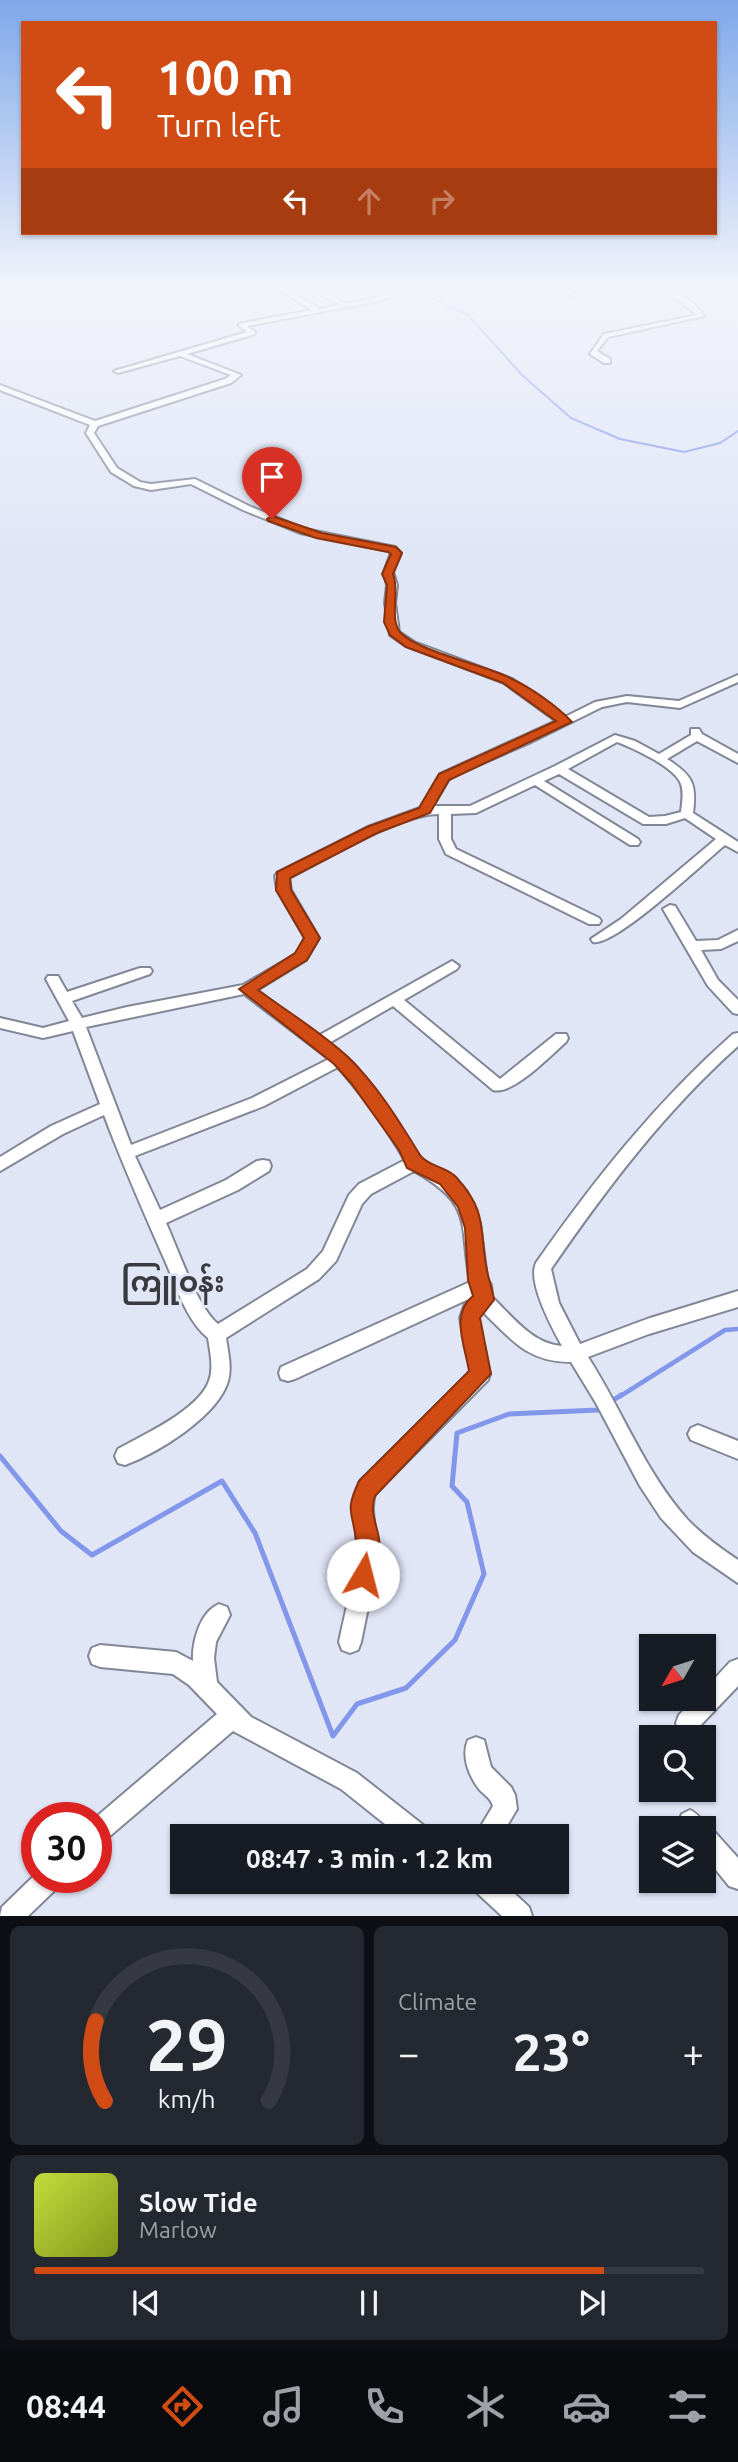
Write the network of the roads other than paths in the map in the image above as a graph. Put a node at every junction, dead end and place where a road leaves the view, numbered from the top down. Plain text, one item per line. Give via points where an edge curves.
1 (234, 376) edge
2 (0, 387) edge
3 (193, 392) junction
4 (211, 398) dead end
5 (95, 424) junction
6 (738, 678) edge
7 (565, 722) junction
8 (658, 758) junction
9 (738, 759) edge
10 (559, 769) junction
11 (535, 780) junction
12 (425, 810) junction
13 (445, 811) junction
14 (687, 814) junction
15 (647, 821) junction
16 (724, 839) junction
17 (738, 848) edge
18 (670, 909) dead end
19 (594, 921) dead end
20 (738, 935) edge
21 (598, 939) dead end
22 (691, 946) junction
23 (452, 966) dead end
24 (145, 971) dead end
25 (53, 979) dead end
26 (247, 989) junction
27 (64, 998) junction
28 (394, 999) junction
29 (738, 1009) edge
30 (0, 1023) edge
31 (78, 1025) junction
32 (561, 1038) dead end
33 (738, 1038) edge
34 (317, 1043) junction
35 (340, 1060) junction
36 (108, 1107) junction
37 (126, 1153) junction
38 (414, 1163) junction
39 (0, 1165) edge
40 (263, 1166) dead end
41 (155, 1220) junction
42 (483, 1293) junction
43 (738, 1299) edge
44 (217, 1334) junction
45 (575, 1354) junction
46 (288, 1373) dead end
47 (698, 1433) dead end
48 (738, 1450) edge
49 (125, 1456) dead end
50 (738, 1573) edge
51 (219, 1615) dead end
52 (350, 1642) dead end
53 (100, 1656) dead end
54 (738, 1670) edge
55 (207, 1691) junction
56 (233, 1716) junction
57 (687, 1723) dead end
58 (476, 1748) dead end
59 (112, 1819) edge
60 (404, 1824) edge
61 (495, 1824) edge
62 (716, 1851) edge
63 (738, 1877) edge
64 (33, 1893) edge
65 (496, 1894) edge
66 (11, 1916) edge
67 (520, 1916) edge

1 - 3 street
2 - 5 street
3 - 4 street
3 - 5 street
5 - 7 street via 90,433 109,464 137,484 151,487 187,480 303,531 392,549 396,553 388,574 394,633 410,644 508,681
6 - 7 street via 680,705 619,699
7 - 12 street via 444,777
8 - 9 street via 696,733
8 - 10 street via 615,738
8 - 14 street via 686,781
10 - 11 street
10 - 15 street
11 - 13 street via 472,810
11 - 15 street via 628,838
12 - 13 street
12 - 26 street via 372,830 282,876 284,890 312,938 301,957
13 - 19 street via 445,839 451,852
14 - 15 street
14 - 16 street
16 - 17 street
16 - 21 street via 626,922
18 - 22 street
20 - 22 street via 721,944
22 - 29 street via 721,994
23 - 28 street
24 - 27 street
25 - 27 street
26 - 31 street
26 - 34 street
27 - 31 street
28 - 32 street via 498,1086
28 - 34 street
30 - 31 street via 43,1033
31 - 36 street
33 - 45 street via 685,1087 542,1268 544,1289
34 - 35 street
35 - 37 street via 258,1102
35 - 38 street via 358,1078
36 - 37 street
36 - 39 street via 57,1130
37 - 41 street
38 - 42 street via 446,1179 466,1203
38 - 44 street via 365,1189 355,1200 330,1256 313,1274
40 - 41 street
41 - 44 street via 195,1307
42 - 45 street via 531,1346
42 - 46 street
42 - 52 street via 469,1318 481,1374 367,1488 362,1500 368,1541
43 - 45 street
44 - 49 street via 220,1372 214,1392 194,1413
45 - 50 street via 604,1398 650,1488 681,1527
47 - 48 street
51 - 55 street via 206,1633 202,1652
53 - 55 street via 176,1663 197,1677
54 - 57 street
55 - 56 street
56 - 59 street
56 - 60 street via 349,1781
58 - 61 street via 477,1767 503,1795 505,1809
62 - 63 street
64 - 66 street
65 - 67 street

